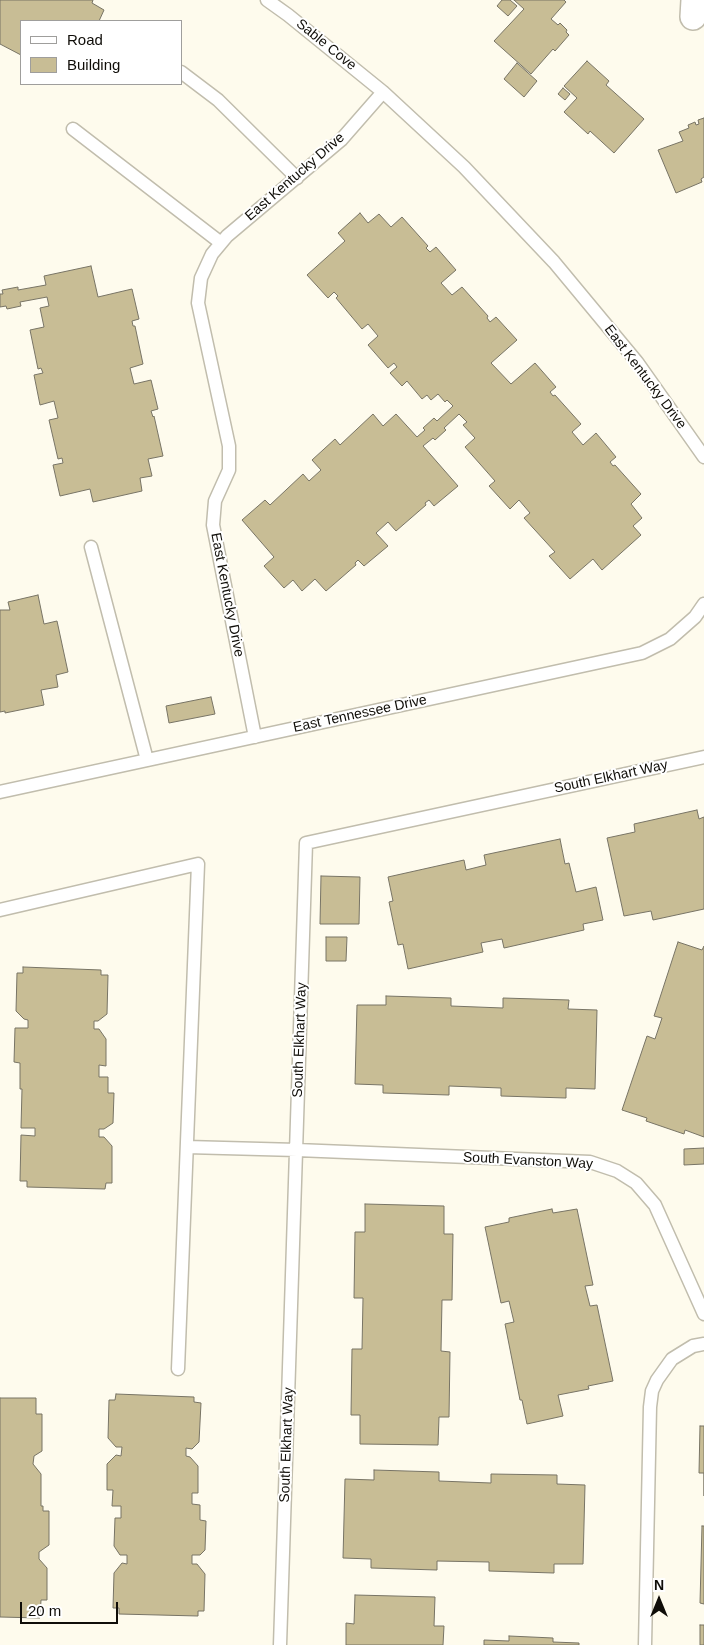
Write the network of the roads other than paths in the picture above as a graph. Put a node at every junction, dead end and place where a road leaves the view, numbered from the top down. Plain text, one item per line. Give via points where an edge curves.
1 (267, 0) edge
2 (182, 73) edge
3 (384, 92) junction
4 (73, 129) dead end
5 (297, 178) junction
6 (222, 243) junction
7 (704, 457) edge
8 (91, 547) dead end
9 (704, 604) edge
10 (256, 737) junction
11 (704, 757) edge
12 (147, 760) junction
13 (0, 792) edge
14 (0, 910) edge
15 (187, 1147) junction
16 (297, 1150) junction
17 (704, 1314) edge
18 (704, 1344) edge
19 (178, 1369) dead end
20 (280, 1645) edge
21 (645, 1645) edge

1 - 3 lane, Sable Cove
2 - 5 lane via 218,100
3 - 5 lane, East Kentucky Drive via 341,140
3 - 7 lane, East Kentucky Drive via 464,167 554,262 637,362
4 - 6 lane
5 - 6 lane, East Kentucky Drive
6 - 10 lane, East Kentucky Drive via 212,254 201,278 198,303 230,446 229,470 215,501 213,525
8 - 12 lane
9 - 10 lane, East Tennessee Drive via 695,617 670,639 642,653
10 - 12 lane, East Tennessee Drive
11 - 16 lane, South Elkhart Way via 306,843
12 - 13 lane, East Tennessee Drive
14 - 15 lane via 198,864
15 - 16 lane, South Evanston Way
15 - 19 lane
16 - 17 lane, South Evanston Way via 590,1162 617,1171 636,1183 655,1205
16 - 20 lane, South Elkhart Way
18 - 21 lane via 693,1346 672,1359 652,1391

